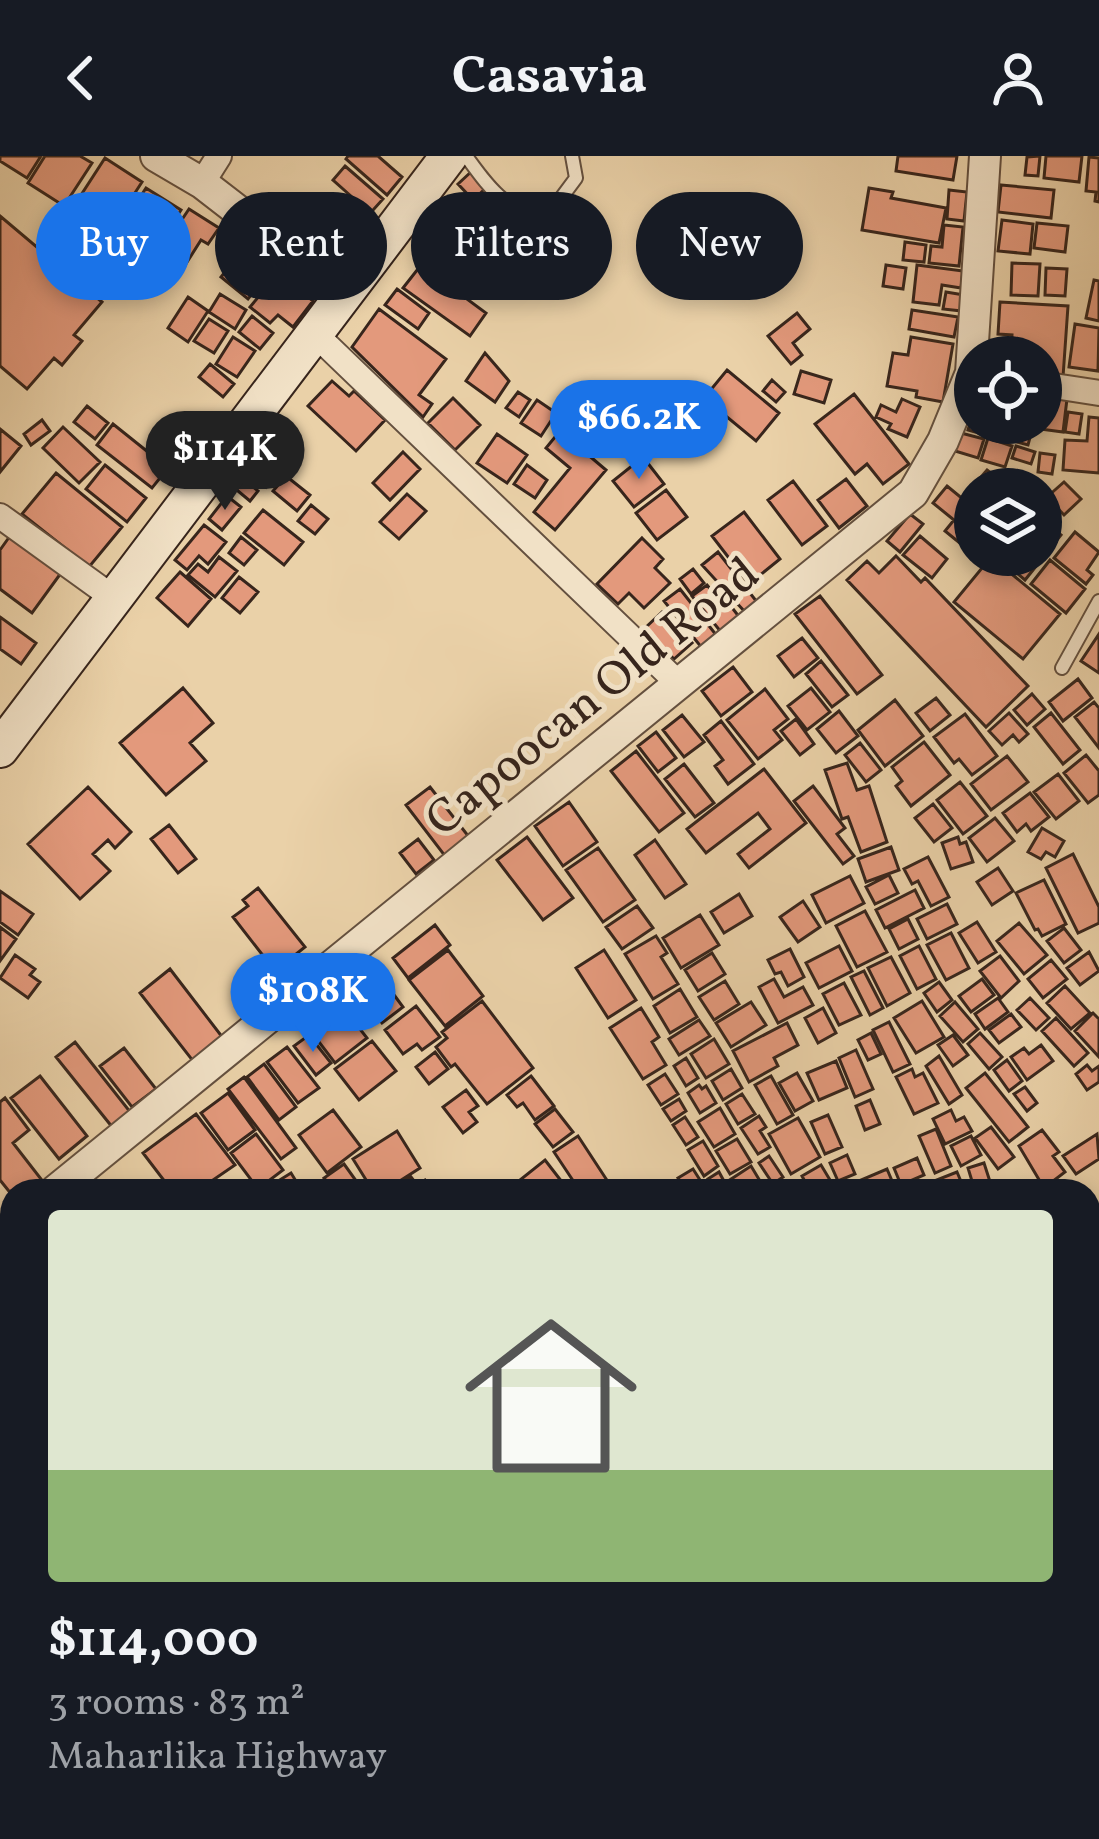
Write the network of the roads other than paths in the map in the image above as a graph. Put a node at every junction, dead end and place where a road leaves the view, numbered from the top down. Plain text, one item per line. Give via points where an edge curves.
1 (156, 156) edge
2 (219, 156) edge
3 (449, 156) edge
4 (466, 156) edge
5 (572, 156) edge
6 (985, 156) edge
7 (202, 183) junction
8 (215, 193) edge
9 (387, 237) edge
10 (338, 300) edge
11 (313, 332) junction
12 (975, 336) edge
13 (1062, 387) edge
14 (1099, 393) edge
15 (954, 416) edge
16 (0, 516) edge
17 (115, 599) junction
18 (1099, 601) edge
19 (1062, 668) dead end
20 (677, 682) junction
21 (0, 749) edge
22 (70, 1179) edge

1 - 7 street
2 - 7 street
3 - 9 main road
4 - 5 lane via 506,204 533,215 550,213 576,178
6 - 12 street, Capoocan Old Road
7 - 8 street
10 - 11 main road
11 - 17 main road
11 - 20 street
13 - 14 street
15 - 20 street, Capoocan Old Road via 913,493
16 - 17 street
17 - 21 main road
18 - 19 lane
20 - 22 street, Capoocan Old Road

